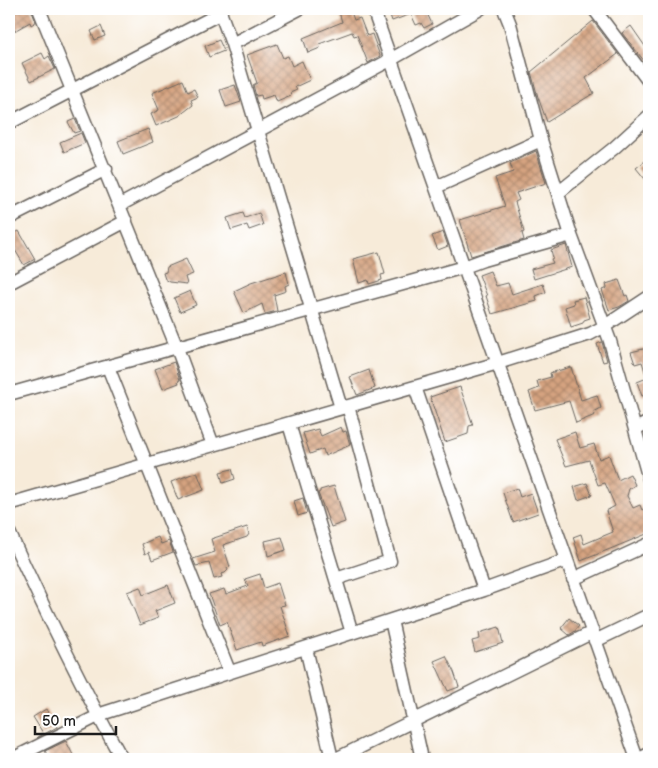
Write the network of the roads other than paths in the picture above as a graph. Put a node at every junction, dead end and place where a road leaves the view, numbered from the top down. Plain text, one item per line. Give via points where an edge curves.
1 (40, 9) edge
2 (299, 9) edge
3 (372, 9) edge
4 (480, 9) edge
5 (504, 9) edge
6 (594, 9) edge
7 (220, 11) edge
8 (232, 44) junction
9 (390, 60) junction
10 (649, 82) edge
11 (74, 91) junction
12 (649, 116) edge
13 (9, 123) edge
14 (257, 130) junction
15 (541, 140) junction
16 (106, 169) junction
17 (436, 187) junction
18 (558, 193) junction
19 (120, 205) junction
20 (9, 218) edge
21 (126, 221) junction
22 (570, 235) junction
23 (464, 267) junction
24 (9, 283) edge
25 (649, 297) edge
26 (312, 310) junction
27 (605, 326) junction
28 (177, 348) junction
29 (498, 363) junction
30 (108, 366) junction
31 (415, 387) junction
32 (9, 394) edge
33 (345, 407) junction
34 (649, 422) edge
35 (289, 424) junction
36 (635, 429) junction
37 (213, 445) junction
38 (148, 464) junction
39 (649, 479) edge
40 (9, 504) edge
41 (9, 532) edge
42 (649, 544) edge
43 (567, 560) junction
44 (336, 579) junction
45 (574, 580) junction
46 (484, 590) junction
47 (649, 616) edge
48 (392, 620) junction
49 (352, 633) junction
50 (594, 636) junction
51 (306, 648) junction
52 (229, 671) junction
53 (98, 715) junction
54 (414, 720) junction
55 (649, 754) edge
56 (12, 759) edge
57 (122, 759) edge
58 (332, 759) edge
59 (336, 759) edge
60 (422, 759) edge
61 (638, 759) edge

1 - 11 street
2 - 8 street
3 - 9 street
4 - 9 street
5 - 15 street
6 - 10 street
7 - 8 street
7 - 11 street
8 - 14 street
9 - 14 street
9 - 17 street
11 - 13 street
11 - 16 street
12 - 18 street
14 - 19 street
14 - 26 street
15 - 17 street
15 - 18 street
16 - 19 street
16 - 20 street
17 - 23 street
18 - 22 street
19 - 21 street
21 - 24 street
21 - 28 street
22 - 23 street
22 - 27 street
23 - 26 street
23 - 29 street
25 - 27 street
26 - 28 street
26 - 33 street
27 - 29 street
27 - 36 street
28 - 30 street
28 - 37 street
29 - 31 street
29 - 43 street
30 - 32 street
30 - 38 street
31 - 33 street
31 - 46 street
33 - 35 street
33 - 44 street via 390,561
34 - 36 street
35 - 37 street
35 - 44 street
36 - 39 street
37 - 38 street
38 - 40 street
38 - 52 street
41 - 53 street
42 - 45 street
43 - 45 street
43 - 46 street
44 - 49 street
45 - 50 street
46 - 48 street
47 - 50 street
48 - 49 street
48 - 54 street
49 - 51 street
50 - 54 street
50 - 61 street
51 - 52 street
51 - 58 street
52 - 53 street
53 - 56 street
53 - 57 street
54 - 59 street
54 - 60 street
55 - 61 street

